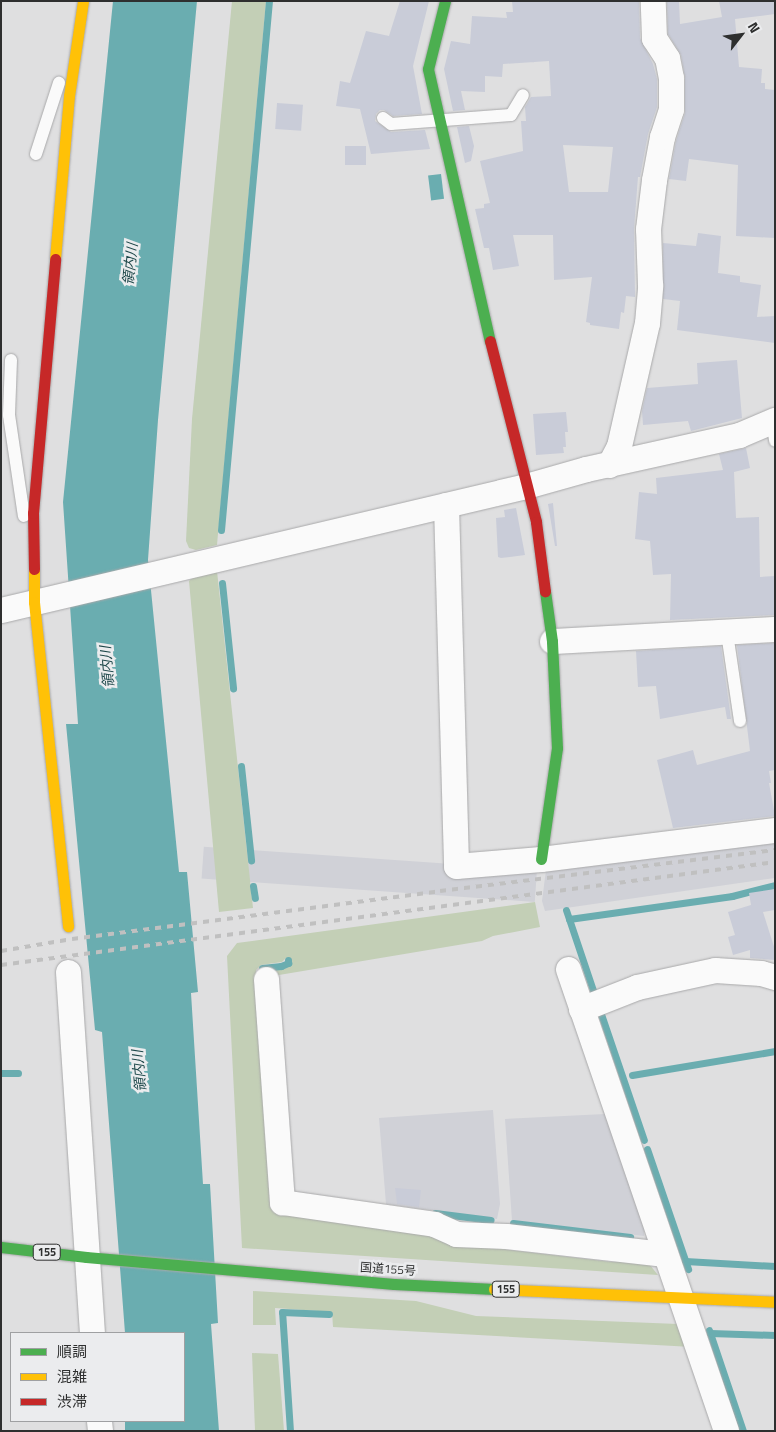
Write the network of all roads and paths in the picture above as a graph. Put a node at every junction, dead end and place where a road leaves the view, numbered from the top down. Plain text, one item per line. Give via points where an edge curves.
1 (83, 1) edge
2 (445, 1) edge
3 (653, 1) edge
4 (76, 49) junction
5 (523, 95) dead end
6 (383, 118) dead end
7 (440, 122) junction
8 (36, 154) dead end
9 (11, 360) dead end
10 (774, 427) edge
11 (609, 465) junction
12 (526, 486) junction
13 (446, 505) junction
14 (33, 534) junction
15 (34, 602) junction
16 (1, 610) edge
17 (775, 629) edge
18 (727, 633) junction
19 (552, 641) junction
20 (740, 721) dead end
21 (775, 830) edge
22 (541, 860) junction
23 (68, 926) dead end
24 (568, 969) dead end
25 (68, 972) dead end
26 (775, 977) edge
27 (266, 979) dead end
28 (581, 1009) junction
29 (1, 1247) edge
30 (664, 1254) junction
31 (89, 1257) junction
32 (680, 1298) junction
33 (775, 1302) edge
34 (92, 1332) edge
35 (726, 1431) edge

1 - 4 main road
2 - 7 main road via 428,68
3 - 11 street via 654,38 667,58 671,109 662,137 648,230 650,285 647,323 619,446
4 - 8 lane via 61,64 58,90
4 - 14 main road via 66,126
5 - 7 lane via 511,116
6 - 7 lane via 391,124
7 - 12 main road via 474,277
9 - 14 lane via 9,415 22,511
10 - 11 street
11 - 12 street
12 - 13 street
12 - 19 main road via 542,552
13 - 15 street
13 - 22 street via 456,866
14 - 15 main road
15 - 16 street
15 - 23 main road
17 - 18 street
18 - 19 street
18 - 20 lane
19 - 22 main road via 557,748
21 - 22 street
24 - 28 street
25 - 31 street
26 - 28 street via 715,970 637,987
27 - 30 street via 282,1202 434,1224 456,1234 506,1236
28 - 30 street
29 - 31 main road, 国道155号 / 155
30 - 32 street
31 - 32 main road, 国道155号 / 155 via 394,1284
31 - 34 street
32 - 33 main road, 国道155号 / 155
32 - 35 street

